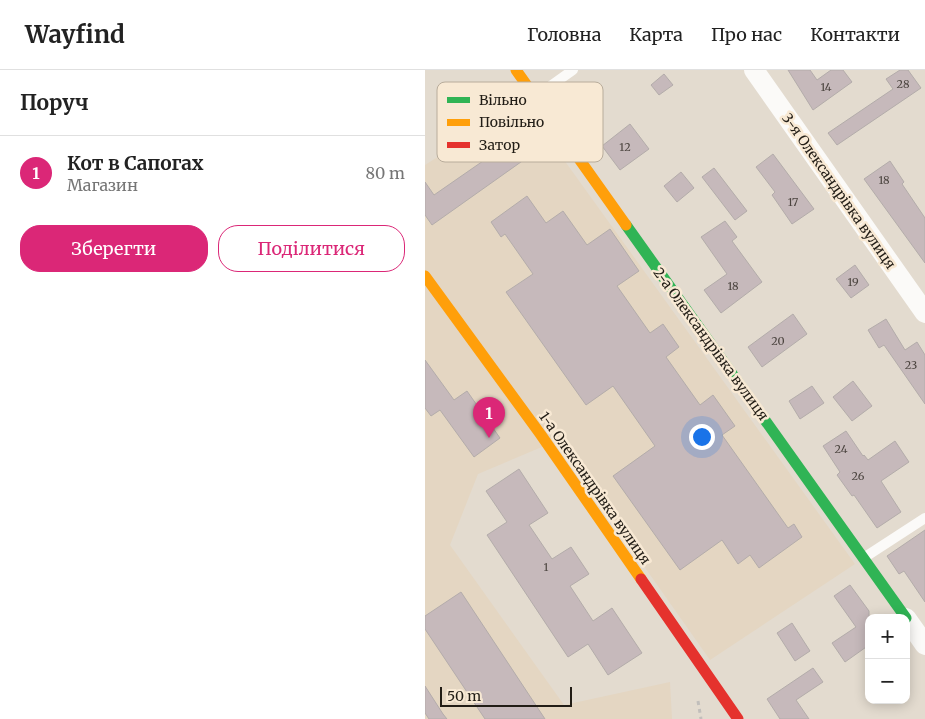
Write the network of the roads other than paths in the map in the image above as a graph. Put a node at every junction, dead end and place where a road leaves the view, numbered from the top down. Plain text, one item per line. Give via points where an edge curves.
1 (515, 70) edge
2 (573, 70) edge
3 (754, 70) edge
4 (524, 82) edge
5 (556, 82) edge
6 (581, 162) edge
7 (425, 276) edge
8 (925, 312) edge
9 (925, 518) edge
10 (864, 558) junction
11 (903, 614) edge
12 (910, 624) edge
13 (925, 645) edge
14 (737, 719) edge

1 - 4 street, 2-а Олександрівка вулиця
2 - 5 lane
3 - 8 street, 3-я Олександрівка вулиця
6 - 10 street, 2-а Олександрівка вулиця
7 - 14 street, 1-а Олександрівка вулиця via 541,435
9 - 10 lane
10 - 11 street, 2-а Олександрівка вулиця
12 - 13 street, 2-а Олександрівка вулиця

